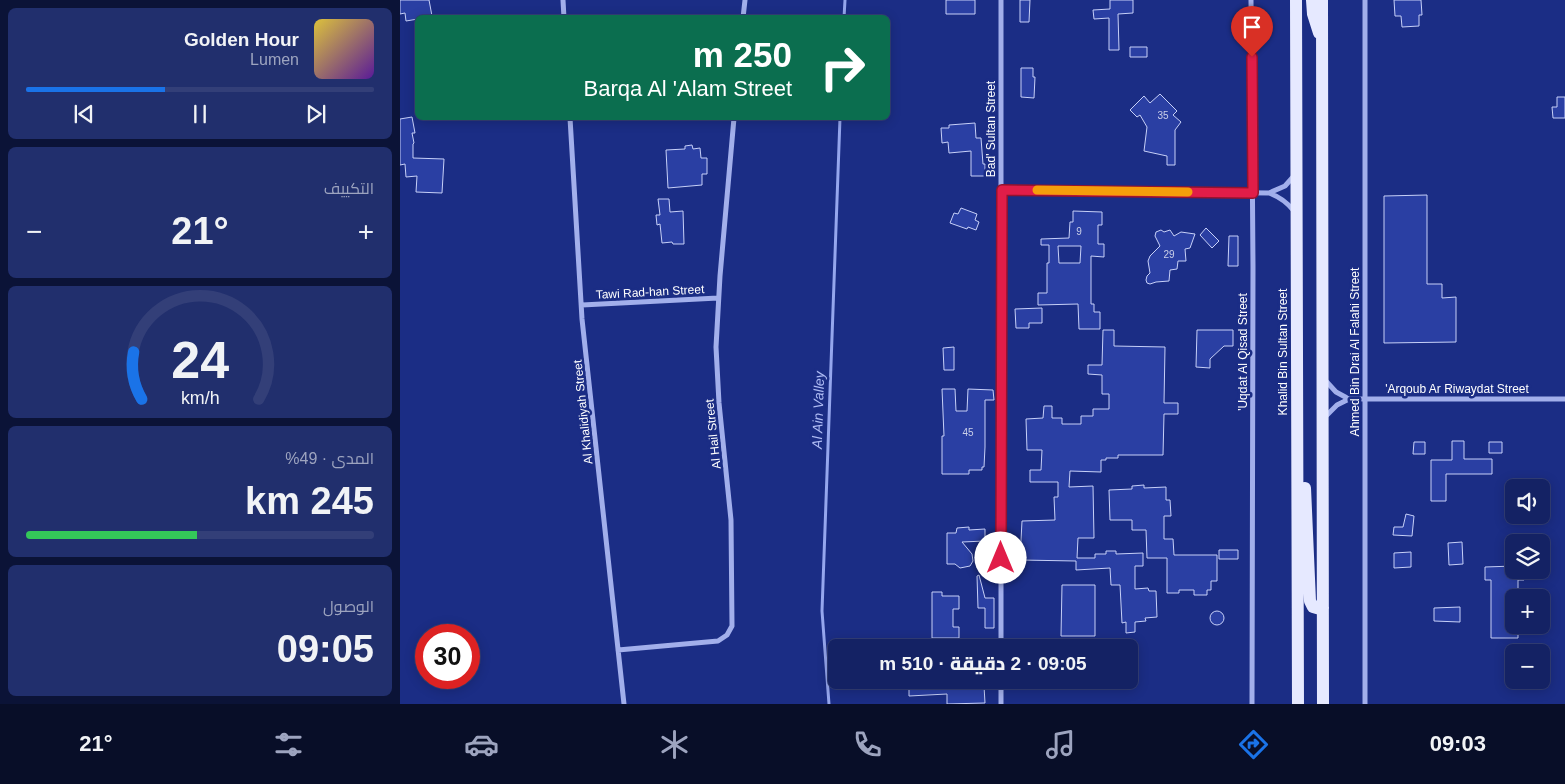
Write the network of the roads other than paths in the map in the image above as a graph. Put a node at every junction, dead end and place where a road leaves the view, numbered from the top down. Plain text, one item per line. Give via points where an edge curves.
1 (563, 0) edge
2 (745, 0) edge
3 (1001, 0) edge
4 (1251, 0) edge
5 (1296, 0) edge
6 (1312, 0) edge
7 (1322, 0) edge
8 (1365, 0) edge
9 (564, 15) edge
10 (743, 15) edge
11 (1322, 39) junction
12 (570, 120) edge
13 (734, 120) edge
14 (1297, 171) junction
15 (1002, 190) junction
16 (1253, 193) junction
17 (1269, 193) junction
18 (1297, 218) junction
19 (718, 298) junction
20 (582, 305) junction
21 (1322, 376) junction
22 (1348, 398) junction
23 (1365, 399) junction
24 (1565, 399) edge
25 (1323, 420) junction
26 (1297, 456) junction
27 (1323, 608) junction
28 (1001, 639) edge
29 (618, 650) junction
30 (1001, 689) edge
31 (624, 704) edge
32 (1001, 704) edge
33 (1252, 704) edge
34 (1298, 704) edge
35 (1323, 704) edge
36 (1365, 704) edge

1 - 9 street
2 - 10 street
3 - 15 street, Bad' Sultan Street
4 - 16 street, 'Uqdat Al Qisad Street
5 - 14 main road, Khalid Bin Sultan Street
6 - 11 main road via 1315,22
7 - 11 main road
8 - 23 street, Ahmed Bin Drai Al Falahi Street
11 - 21 main road
12 - 20 street, Al Khalidiyah Street
13 - 19 street, Al Hail Street
14 - 17 street via 1286,186
14 - 18 main road, Khalid Bin Sultan Street
15 - 16 street
15 - 28 street, Bad' Sultan Street
16 - 17 street
16 - 33 street, 'Uqdat Al Qisad Street
17 - 18 street via 1286,202
18 - 26 main road, Khalid Bin Sultan Street
19 - 20 street, Tawi Rad-han Street
19 - 29 street, Al Hail Street via 716,366 731,520 730,631 723,639 712,642
20 - 29 street, Al Khalidiyah Street
21 - 22 street via 1336,392
21 - 25 main road
22 - 23 street, 'Arqoub Ar Riwaydat Street
22 - 25 street
23 - 24 street, 'Arqoub Ar Riwaydat Street
23 - 36 street, Ahmed Bin Drai Al Falahi Street
25 - 27 main road
26 - 27 main road via 1305,488 1310,601 1313,607
26 - 34 main road, Khalid Bin Sultan Street
27 - 35 main road
29 - 31 street, Al Khalidiyah Street
30 - 32 street

